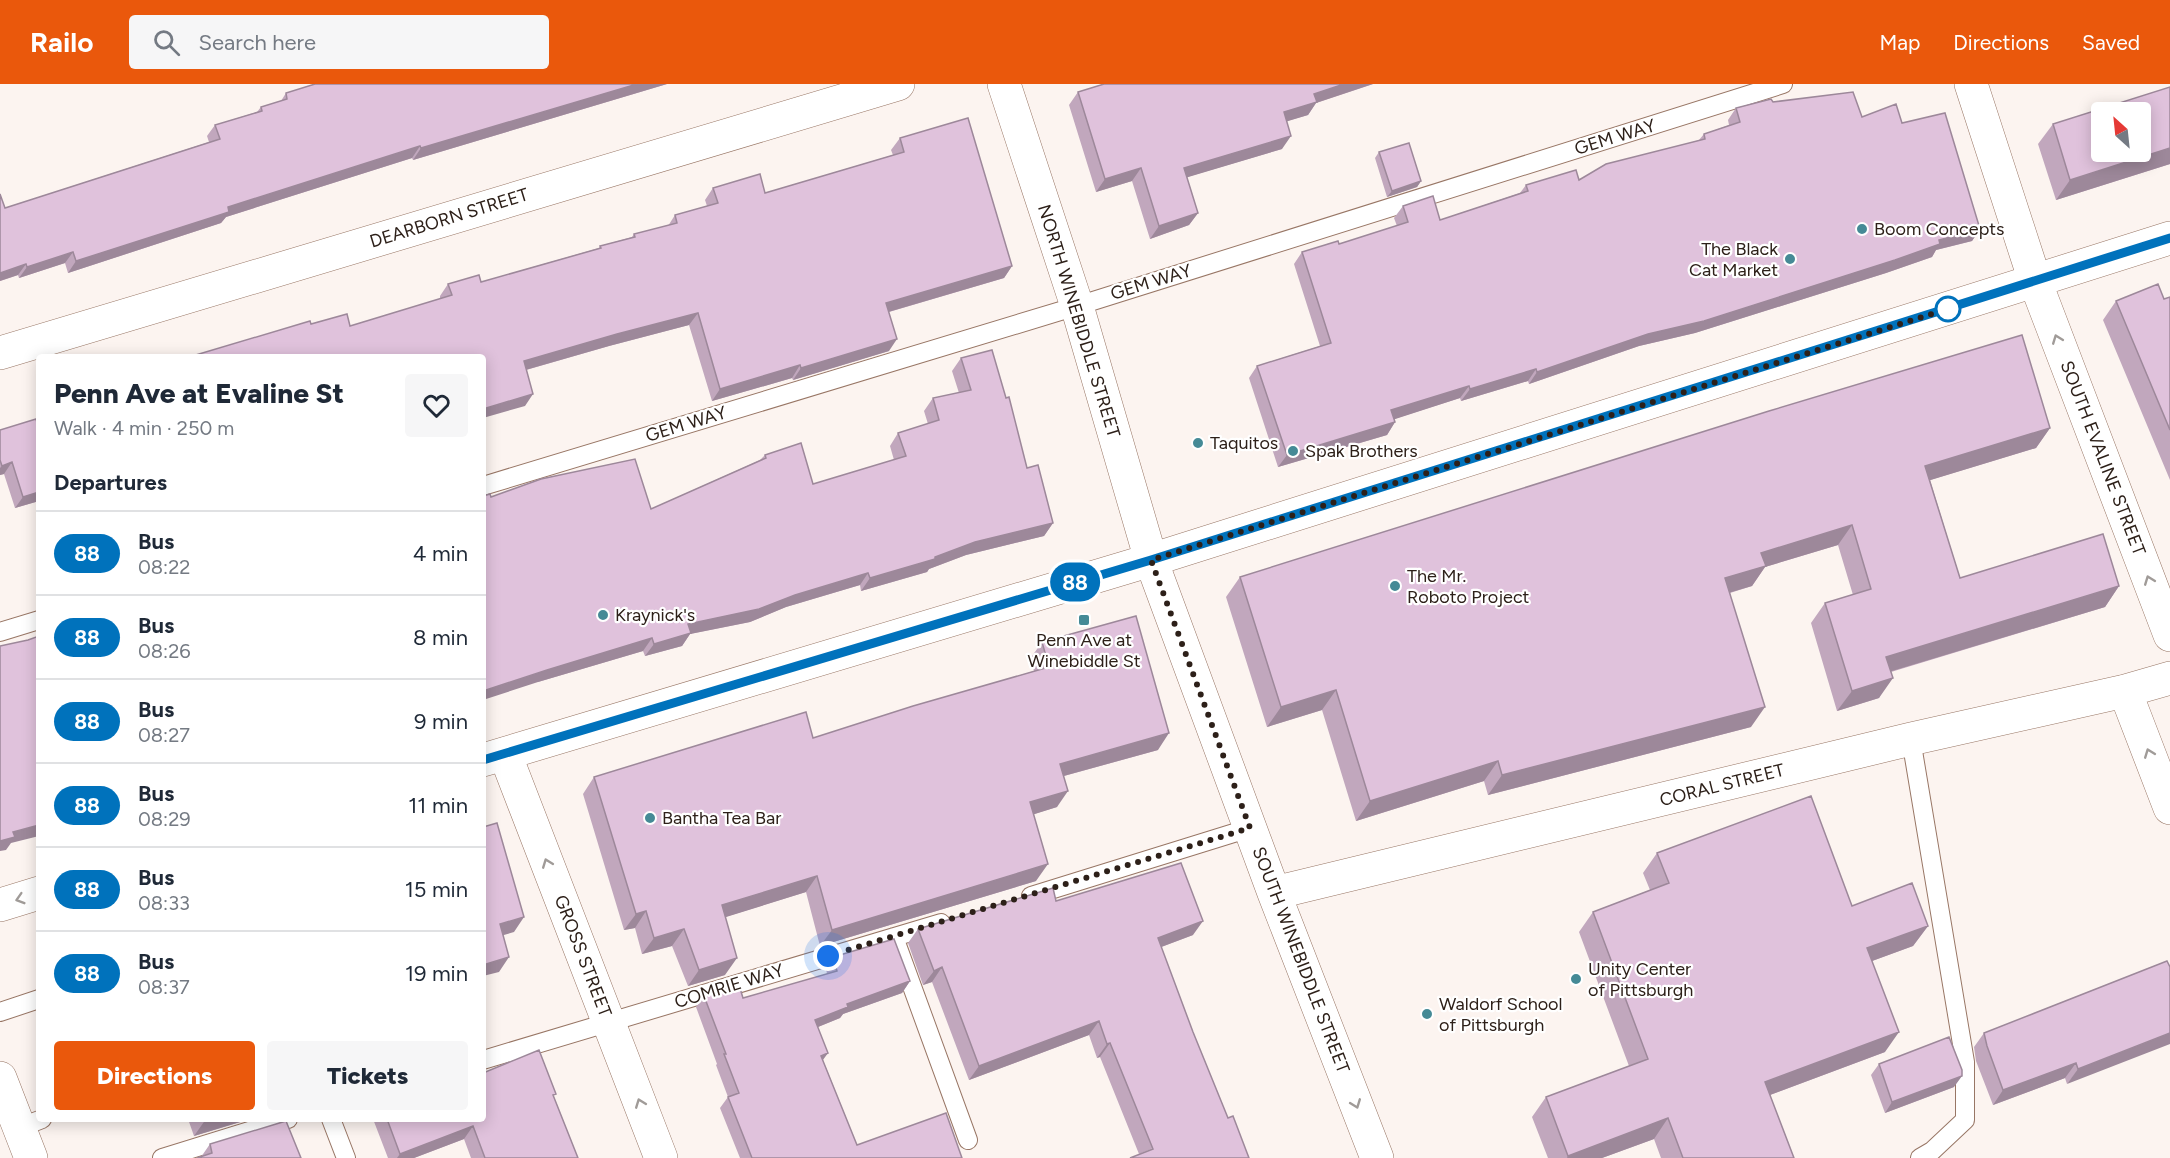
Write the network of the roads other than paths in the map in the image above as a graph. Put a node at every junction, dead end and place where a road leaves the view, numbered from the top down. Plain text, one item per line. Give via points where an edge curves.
1 (898, 84) edge
2 (1004, 84) edge
3 (1782, 84) edge
4 (1971, 84) edge
5 (2170, 238) edge
6 (2035, 281) junction
7 (1077, 306) junction
8 (0, 353) edge
9 (486, 485) edge
10 (1151, 560) junction
11 (36, 621) edge
12 (0, 632) edge
13 (2170, 635) edge
14 (2170, 678) edge
15 (2125, 691) junction
16 (1911, 739) junction
17 (494, 757) edge
18 (2170, 808) edge
19 (1250, 828) junction
20 (1274, 893) junction
21 (36, 894) edge
22 (1020, 899) edge
23 (0, 905) edge
24 (963, 916) edge
25 (894, 937) junction
26 (36, 1000) edge
27 (0, 1012) edge
28 (608, 1022) junction
29 (486, 1059) edge
30 (0, 1078) edge
31 (278, 1122) edge
32 (332, 1122) edge
33 (31, 1124) edge
34 (968, 1140) dead end
35 (31, 1158) edge
36 (162, 1158) edge
37 (346, 1158) edge
38 (661, 1158) edge
39 (1377, 1158) edge
40 (1920, 1158) edge

1 - 8 street, DEARBORN STREET
2 - 7 street, NORTH WINEBIDDLE STREET
3 - 7 lane, GEM WAY
4 - 6 street, SOUTH EVALINE STREET
5 - 6 street
6 - 10 street
13 -> 6 street, SOUTH EVALINE STREET
7 - 9 lane, GEM WAY
7 - 10 street, NORTH WINEBIDDLE STREET
10 - 17 street
10 - 19 street, SOUTH WINEBIDDLE STREET
11 - 12 lane
14 - 15 street, CORAL STREET
15 - 16 street, CORAL STREET
18 -> 15 street
16 - 20 street, CORAL STREET
16 - 40 lane via 1965,1062 1965,1120
28 -> 17 street, GROSS STREET
19 - 20 street, SOUTH WINEBIDDLE STREET
19 - 22 lane
20 -> 39 street, SOUTH WINEBIDDLE STREET
21 -> 23 street
24 - 25 lane, COMRIE WAY
25 - 28 lane, COMRIE WAY
25 - 34 lane
26 - 27 lane
28 - 29 lane, COMRIE WAY
38 -> 28 street, GROSS STREET
30 - 33 street
31 - 36 lane
32 - 37 lane
33 - 35 street

